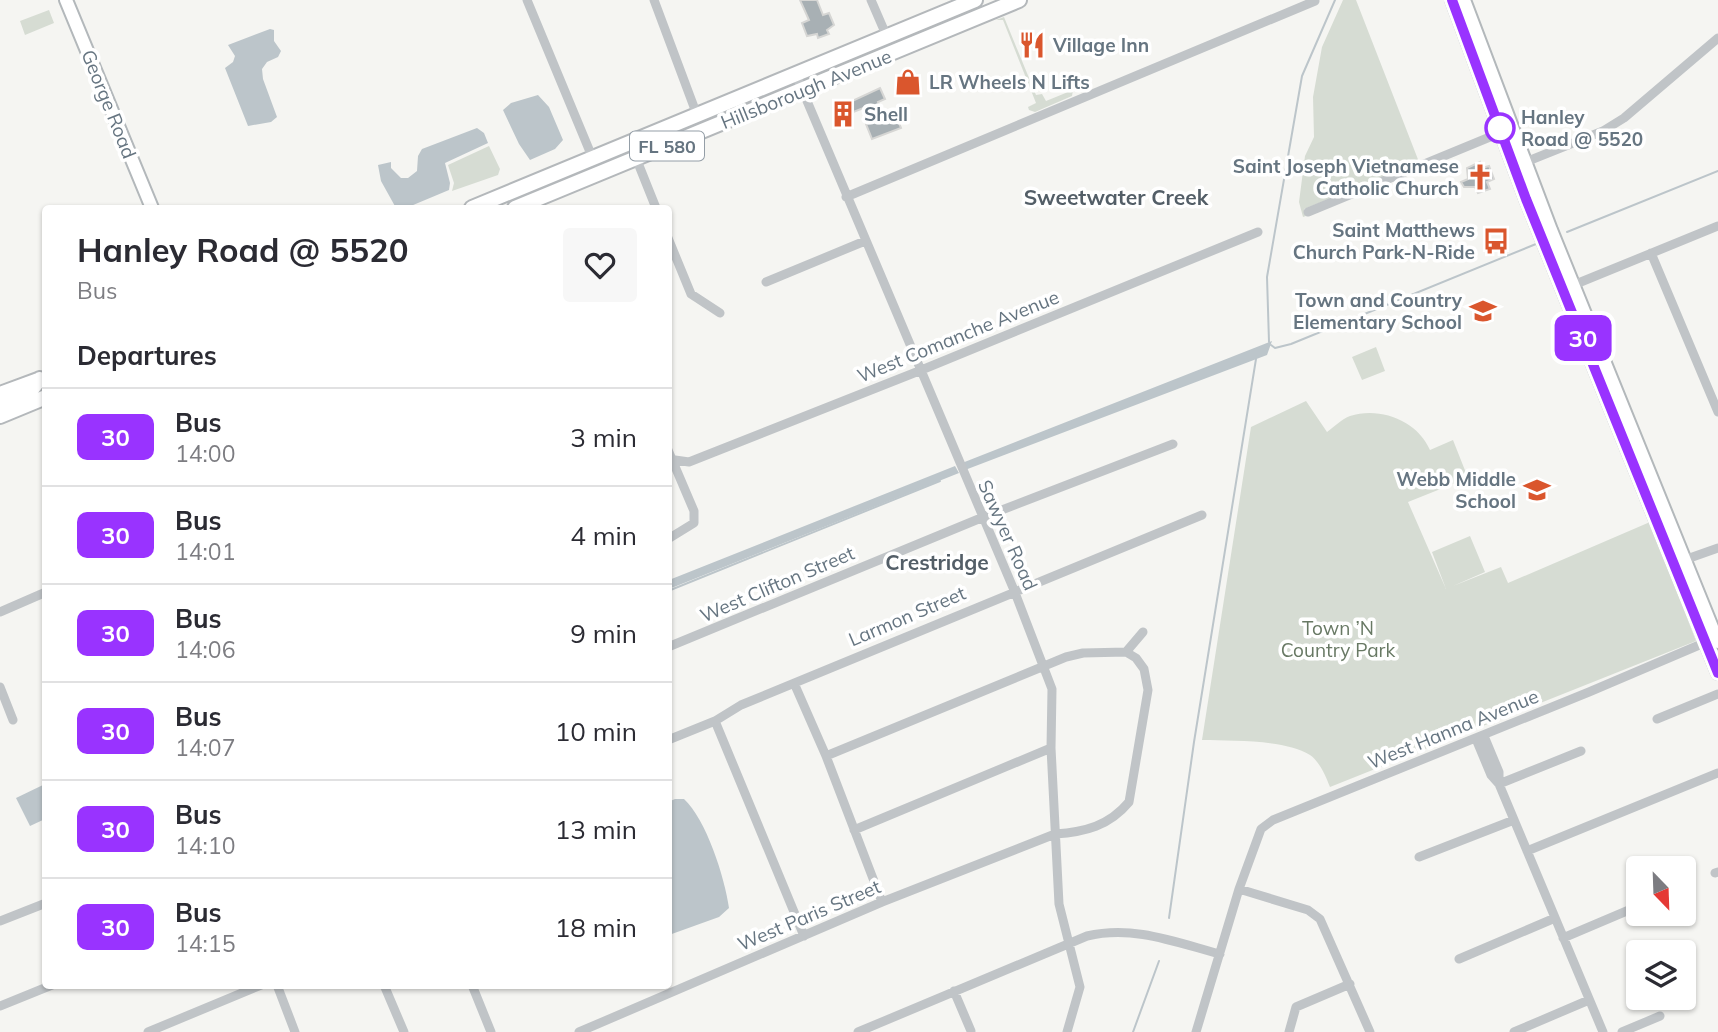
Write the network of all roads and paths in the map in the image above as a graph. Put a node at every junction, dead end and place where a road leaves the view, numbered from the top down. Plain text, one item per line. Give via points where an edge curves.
1 (66, 0) edge
2 (527, 0) edge
3 (654, 0) edge
4 (872, 0) edge
5 (974, 0) edge
6 (998, 0) edge
7 (1019, 0) edge
8 (1452, 0) edge
9 (1464, 0) edge
10 (1315, 1) edge
11 (989, 12) junction
12 (887, 37) junction
13 (1718, 38) edge
14 (895, 52) junction
15 (796, 75) junction
16 (803, 90) junction
17 (751, 93) junction
18 (697, 115) junction
19 (1502, 132) junction
20 (690, 137) junction
21 (636, 158) junction
22 (593, 159) junction
23 (1520, 164) junction
24 (611, 169) junction
25 (524, 187) junction
26 (846, 197) junction
27 (151, 205) edge
28 (479, 205) edge
29 (531, 205) edge
30 (655, 205) edge
31 (1308, 212) dead end
32 (1718, 226) edge
33 (1258, 232) dead end
34 (865, 241) junction
35 (672, 248) edge
36 (1651, 253) junction
37 (766, 282) dead end
38 (1568, 287) junction
39 (720, 313) dead end
40 (1606, 365) junction
41 (919, 371) junction
42 (42, 378) edge
43 (42, 379) edge
44 (1603, 387) junction
45 (0, 394) edge
46 (42, 399) edge
47 (0, 407) edge
48 (1718, 412) edge
49 (0, 416) edge
50 (1616, 421) junction
51 (1172, 444) dead end
52 (1642, 453) junction
53 (672, 460) edge
54 (672, 462) edge
55 (1649, 473) junction
56 (1644, 491) junction
57 (1202, 515) dead end
58 (981, 518) junction
59 (672, 537) edge
60 (1718, 548) edge
61 (1684, 560) junction
62 (1014, 590) junction
63 (42, 594) edge
64 (0, 612) edge
65 (1143, 632) dead end
66 (1714, 640) edge
67 (672, 646) edge
68 (1126, 652) junction
69 (1044, 663) junction
70 (1718, 673) edge
71 (794, 683) junction
72 (0, 687) edge
73 (1718, 694) edge
74 (1657, 719) dead end
75 (13, 720) dead end
76 (715, 722) junction
77 (1480, 737) junction
78 (672, 738) edge
79 (1051, 748) junction
80 (1581, 751) dead end
81 (826, 756) junction
82 (1718, 773) edge
83 (1499, 785) junction
84 (1514, 820) junction
85 (854, 830) junction
86 (1055, 834) junction
87 (1527, 851) junction
88 (1419, 857) dead end
89 (1239, 888) junction
90 (882, 902) junction
91 (42, 905) edge
92 (1626, 911) edge
93 (1555, 918) junction
94 (0, 921) edge
95 (804, 936) junction
96 (1563, 938) junction
97 (1071, 944) junction
98 (1220, 954) junction
99 (1459, 959) dead end
100 (1350, 984) junction
101 (42, 989) edge
102 (251, 989) edge
103 (279, 989) edge
104 (386, 989) edge
105 (474, 989) edge
106 (954, 991) junction
107 (1589, 1000) junction
108 (0, 1006) edge
109 (1660, 1016) dead end
110 (971, 1031) edge
111 (148, 1032) edge
112 (295, 1032) edge
113 (404, 1032) edge
114 (491, 1032) edge
115 (579, 1032) edge
116 (858, 1032) edge
117 (1067, 1032) edge
118 (1196, 1032) edge
119 (1289, 1032) edge
120 (1370, 1032) edge
121 (1514, 1032) edge
122 (1603, 1032) edge
123 (1622, 1032) edge

1 - 27 main road, George Road
2 - 22 street
3 - 18 street
4 - 12 street
5 - 12 main road, Hillsborough Avenue / FL 580
5 - 14 main road via 965,12 912,35
6 - 11 main road
7 - 11 main road, Hillsborough Avenue / FL 580
8 - 19 main road
9 - 23 main road
10 - 26 street
11 - 14 main road, Hillsborough Avenue / FL 580
12 - 15 main road, Hillsborough Avenue / FL 580
13 - 23 street via 1624,118
14 - 16 main road, Hillsborough Avenue / FL 580
15 - 16 street, Sawyer Road
15 - 17 main road, Hillsborough Avenue / FL 580
16 - 20 main road, Hillsborough Avenue / FL 580
16 - 26 street, Sawyer Road
17 - 18 main road, Hillsborough Avenue / FL 580
17 - 20 main road via 741,105 700,123
18 - 22 main road, Hillsborough Avenue / FL 580
18 - 24 main road via 685,130 622,156
19 - 23 main road
19 - 31 street
20 - 21 main road, Hillsborough Avenue / FL 580
21 - 24 main road, Hillsborough Avenue / FL 580
21 - 30 street
22 - 25 main road, Hillsborough Avenue / FL 580
23 - 38 main road
24 - 29 main road, Hillsborough Avenue / FL 580
25 - 28 main road, Hillsborough Avenue / FL 580
25 - 29 street
26 - 34 street, Sawyer Road
32 - 36 street
33 - 41 street, West Comanche Avenue
34 - 37 street
34 - 41 street, Sawyer Road
35 - 39 street via 691,294
36 - 38 street
36 - 48 street
38 - 40 main road
38 - 44 main road
40 - 44 main road
40 - 52 main road
41 - 53 street, West Comanche Avenue via 689,462
41 - 58 street, Sawyer Road
42 - 45 main road
43 - 47 main road via 29,393
44 - 50 main road
46 - 49 main road
50 - 52 main road
50 - 56 main road
51 - 58 street, West Clifton Street
52 - 55 main road
54 - 59 street via 694,511 694,523
55 - 56 main road
55 - 61 main road
56 - 66 main road
57 - 62 street, Larmon Street
58 - 62 street, Sawyer Road
58 - 67 street, West Clifton Street
60 - 61 street
61 - 66 main road
62 - 69 street, Sawyer Road
62 - 71 street, Larmon Street
63 - 64 street
65 - 68 street
66 - 70 main road
66 - 77 street, West Hanna Avenue
68 - 69 street via 1083,653
68 - 86 street, West Paris Street via 1136,658 1148,679 1129,802 1117,817 1099,825
69 - 79 street, Sawyer Road via 1052,689
69 - 81 street
71 - 76 street, Larmon Street via 741,705
71 - 81 street
72 - 75 street
73 - 74 street
76 - 78 street, Larmon Street
76 - 95 street
77 - 83 street via 1491,775
77 - 89 street, West Hanna Avenue via 1273,820 1261,829
79 - 85 street
79 - 86 street, Sawyer Road
80 - 83 street
81 - 85 street
82 - 87 street
83 - 84 street
84 - 87 street
84 - 88 street
85 - 90 street
86 - 90 street, West Paris Street
86 - 97 street, Sawyer Road via 1059,904
87 - 93 street
89 - 98 street, West Hanna Avenue
89 - 100 street via 1308,910 1320,919
90 - 95 street, West Paris Street
91 - 94 street
92 - 96 street
93 - 96 street
93 - 99 street
95 - 115 street, West Paris Street
96 - 107 street
97 - 98 street via 1111,930 1135,931
97 - 106 street
97 - 117 street, Sawyer Road via 1080,987
98 - 118 street, West Hanna Avenue
100 - 119 street via 1296,1007
100 - 120 street
101 - 108 street
102 - 111 street
103 - 112 street
104 - 113 street
105 - 114 street
106 - 110 street
106 - 116 street
107 - 121 street
107 - 122 street
109 - 123 street

